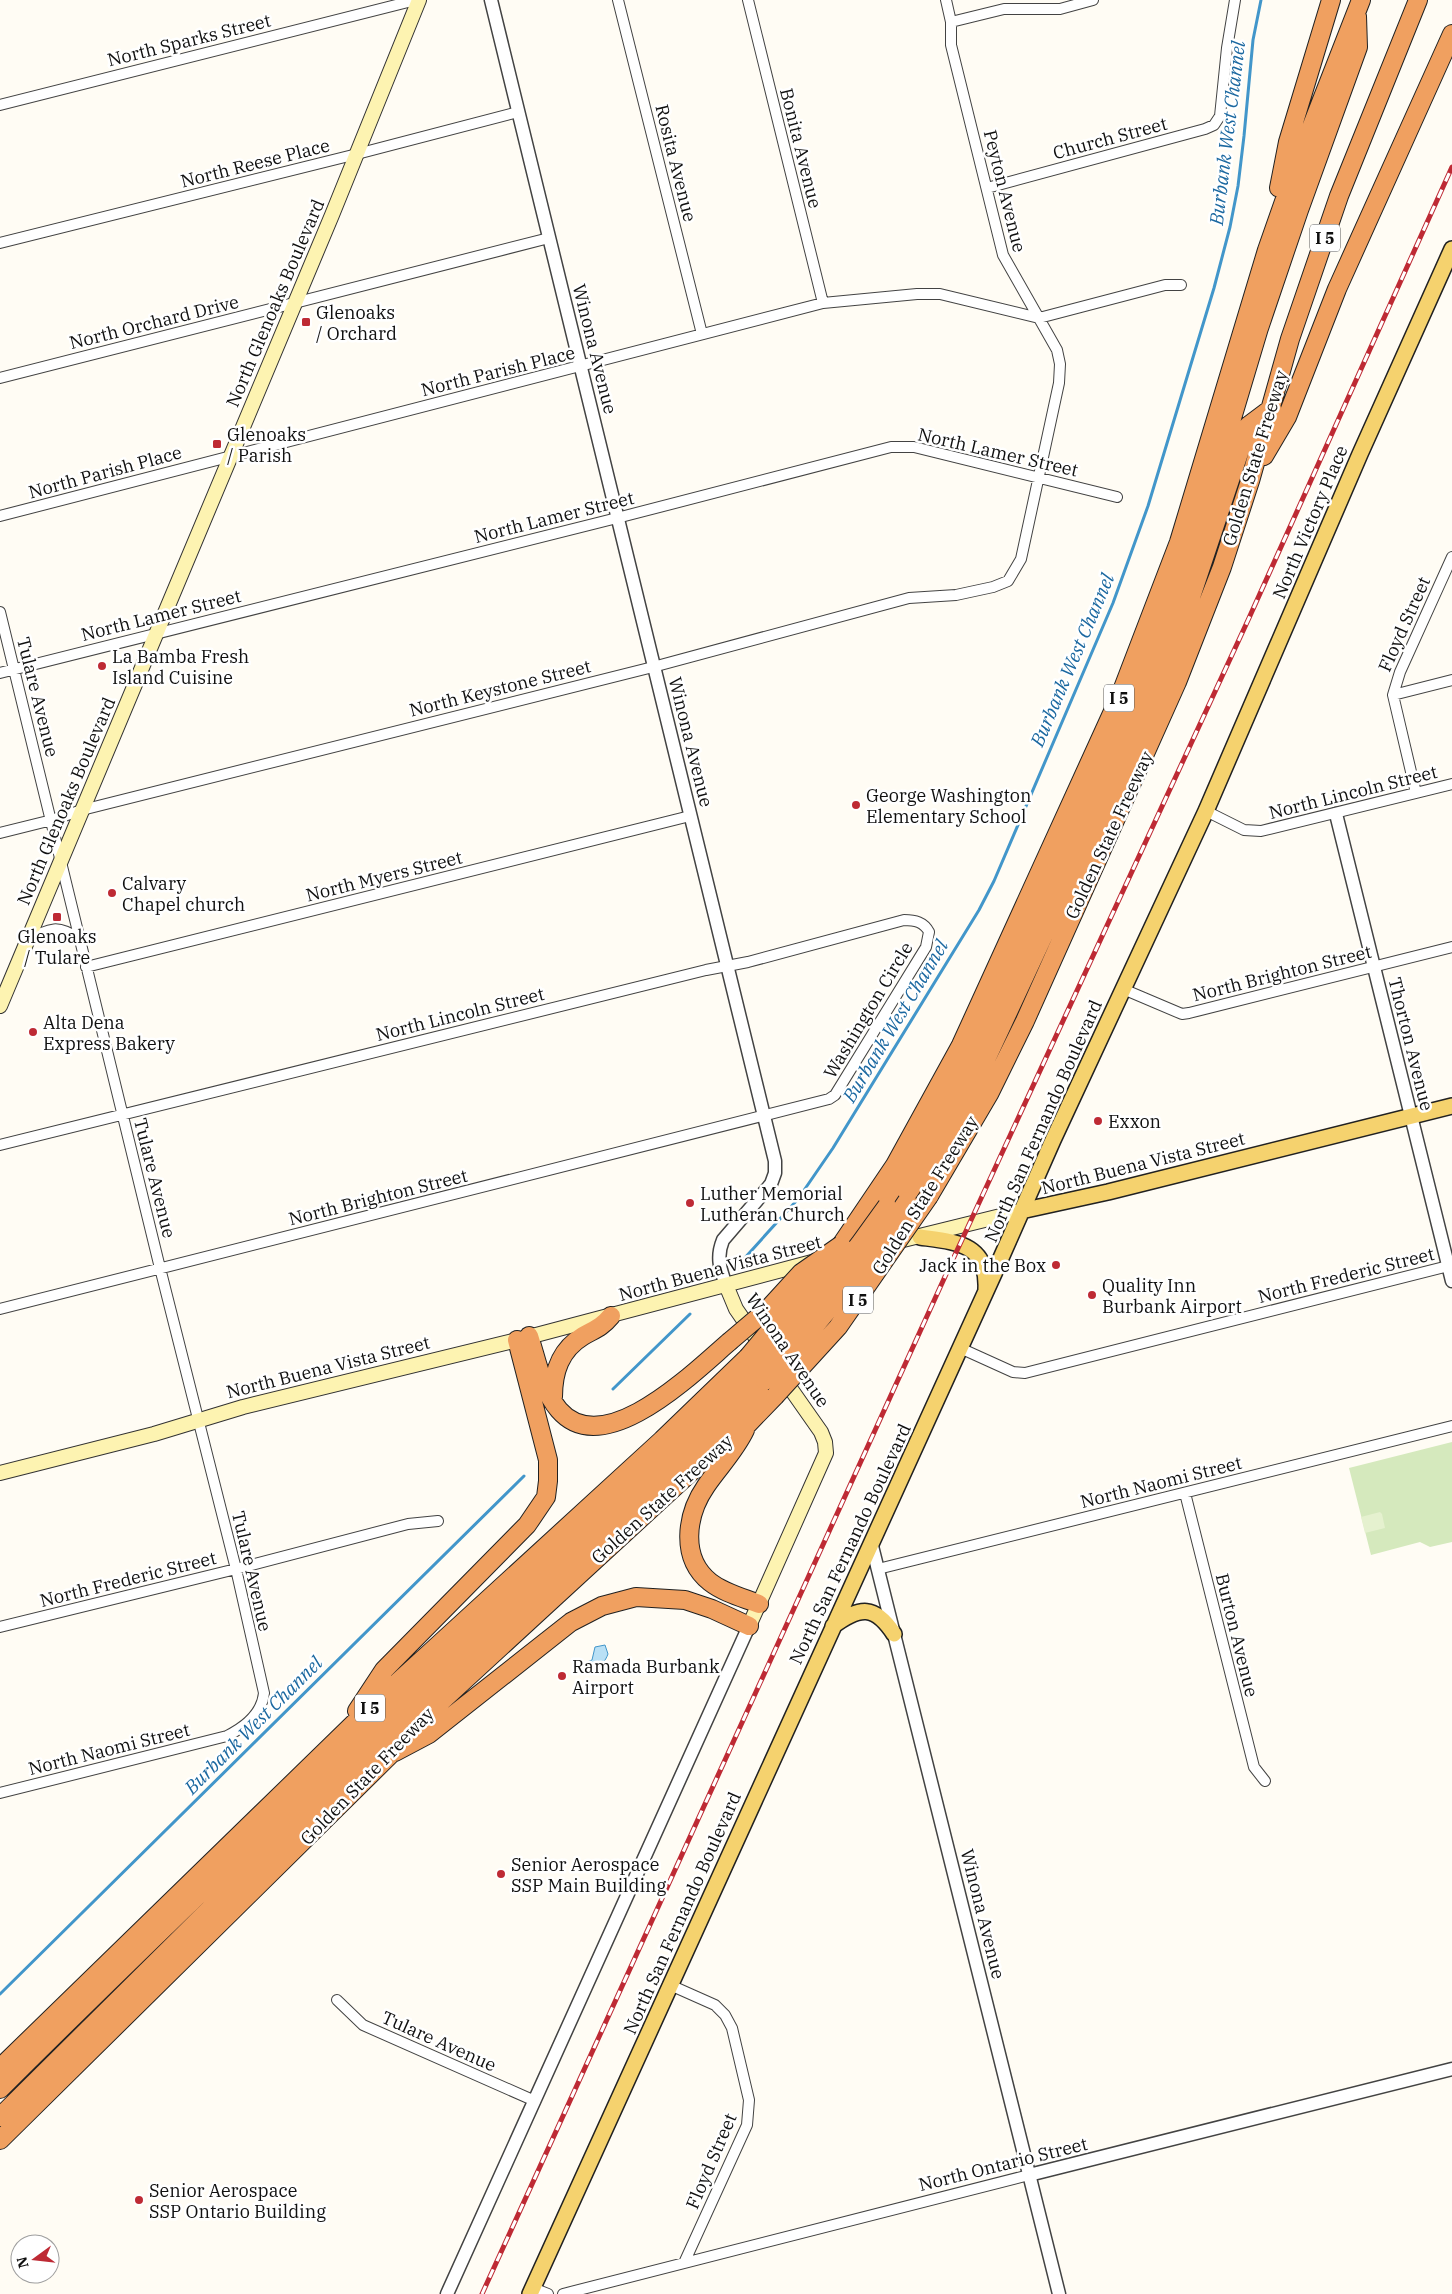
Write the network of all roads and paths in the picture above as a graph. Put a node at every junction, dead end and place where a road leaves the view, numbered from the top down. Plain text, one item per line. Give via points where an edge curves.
1 (418, 0) edge
2 (490, 0) edge
3 (618, 0) edge
4 (748, 0) edge
5 (946, 0) edge
6 (1093, 0) edge
7 (1235, 0) edge
8 (1332, 0) edge
9 (1418, 0) edge
10 (1359, 5) edge
11 (951, 22) junction
12 (1452, 34) edge
13 (0, 105) edge
14 (518, 112) junction
15 (357, 154) junction
16 (987, 188) junction
17 (549, 238) junction
18 (0, 243) edge
19 (1452, 249) edge
20 (1267, 250) junction
21 (1181, 285) dead end
22 (294, 303) junction
23 (822, 303) junction
24 (1039, 318) junction
25 (702, 334) junction
26 (580, 366) junction
27 (0, 378) edge
28 (1272, 408) junction
29 (231, 456) junction
30 (1038, 477) junction
31 (1250, 481) junction
32 (1117, 497) dead end
33 (0, 516) edge
34 (617, 518) junction
35 (1452, 557) edge
36 (1008, 581) joint
37 (0, 612) edge
38 (157, 632) junction
39 (653, 667) junction
40 (15, 669) junction
41 (0, 673) edge
42 (1452, 680) edge
43 (1393, 695) junction
44 (1452, 784) edge
45 (1416, 793) junction
46 (82, 810) junction
47 (1206, 811) junction
48 (1336, 814) junction
49 (690, 816) junction
50 (52, 820) junction
51 (0, 833) edge
52 (61, 859) junction
53 (927, 928) joint
54 (79, 939) junction
55 (29, 940) junction
56 (1452, 947) edge
57 (727, 965) junction
58 (1374, 966) junction
59 (86, 967) junction
60 (1123, 990) junction
61 (0, 1006) edge
62 (1452, 1106) edge
63 (123, 1115) junction
64 (763, 1116) junction
65 (1410, 1117) junction
66 (0, 1145) edge
67 (1021, 1211) junction
68 (920, 1236) junction
69 (841, 1245) junction
70 (1450, 1265) edge
71 (160, 1268) junction
72 (1452, 1281) edge
73 (726, 1285) junction
74 (986, 1292) junction
75 (0, 1309) edge
76 (611, 1316) junction
77 (523, 1338) junction
78 (960, 1348) junction
79 (757, 1369) junction
80 (552, 1400) junction
81 (198, 1419) junction
82 (747, 1425) junction
83 (1452, 1426) edge
84 (0, 1473) edge
85 (1185, 1494) junction
86 (438, 1521) dead end
87 (871, 1542) junction
88 (236, 1569) junction
89 (878, 1569) junction
90 (759, 1604) junction
91 (749, 1626) junction
92 (0, 1627) edge
93 (832, 1627) junction
94 (894, 1634) junction
95 (227, 1736) joint
96 (337, 1740) junction
97 (390, 1755) junction
98 (1265, 1781) dead end
99 (0, 1793) edge
100 (670, 1985) junction
101 (337, 2000) dead end
102 (0, 2068) edge
103 (1452, 2069) edge
104 (0, 2089) edge
105 (534, 2101) junction
106 (0, 2117) edge
107 (0, 2140) edge
108 (1029, 2175) junction
109 (684, 2263) junction
110 (532, 2291) edge
111 (447, 2294) edge
112 (548, 2294) edge
113 (563, 2294) edge
114 (1059, 2294) edge

1 - 13 street, North Sparks Street
1 - 15 main road, North Glenoaks Boulevard
2 - 14 street, Winona Avenue
3 - 25 street, Rosita Avenue
4 - 23 street, Bonita Avenue
5 - 11 street, Peyton Avenue
6 - 11 street via 1060,9 1004,9
7 - 16 street, Church Street via 1217,122 1205,130
8 - 20 highway via 1288,142
9 - 28 highway, Golden State Freeway / I 5 via 1339,196 1290,339
10 - 20 highway, I 5
10 - 79 highway, bridge via 1358,48 1280,265 1195,542 1157,648 957,1087 932,1134 849,1261
11 - 16 street, Peyton Avenue via 951,45
12 - 31 highway via 1337,289 1287,418
14 - 15 street, North Reese Place
14 - 17 street, Winona Avenue
15 - 18 street, North Reese Place
15 - 22 main road, North Glenoaks Boulevard
16 - 24 street, Peyton Avenue via 1007,264
17 - 22 street, North Orchard Drive
17 - 26 street, Winona Avenue
19 - 47 main road, North Victory Place
20 - 69 highway, I 5 via 1179,542 1120,696 961,1045 918,1126
21 - 24 street, North Parish Place via 1164,285
22 - 27 street, North Orchard Drive
22 - 29 main road, North Glenoaks Boulevard
23 - 24 street, North Parish Place via 940,294
23 - 25 street, North Parish Place
24 - 30 street, Peyton Avenue via 1057,350 1060,364 1059,384
25 - 26 street, North Parish Place
26 - 29 street, North Parish Place
26 - 34 street, Winona Avenue
28 - 31 highway, Golden State Freeway / I 5
28 - 79 highway, bridge via 1248,426 1186,612 1138,732 976,1081 927,1172 830,1309 796,1349
29 - 33 street, North Parish Place
29 - 38 main road, North Glenoaks Boulevard
30 - 32 street, North Lamer Street
30 - 34 street, North Lamer Street via 914,447 891,447
30 - 36 street, Peyton Avenue via 1021,559
31 - 82 highway, Golden State Freeway / I 5, bridge via 1222,567 1178,682 989,1094 929,1196 838,1327
34 - 38 street, North Lamer Street
34 - 39 street, Winona Avenue
35 - 43 street, Floyd Street via 1400,672
36 - 39 street, North Keystone Street via 956,595 909,598
37 - 40 street, Tulare Avenue
38 - 40 street, North Lamer Street
38 - 46 main road, North Glenoaks Boulevard
39 - 46 street, North Keystone Street
39 - 49 street, Winona Avenue
40 - 41 street, North Lamer Street
40 - 50 street, Tulare Avenue
42 - 43 street
43 - 45 street, Floyd Street
44 - 45 street, North Lincoln Street
45 - 48 street, North Lincoln Street
46 - 50 street, North Keystone Street
46 - 52 main road, North Glenoaks Boulevard
47 - 48 street, North Lincoln Street via 1244,830 1262,831
47 - 60 main road, North San Fernando Boulevard
48 - 58 street, Thorton Avenue
49 - 57 street, Winona Avenue
49 - 59 street, North Myers Street
50 - 51 street, North Keystone Street
50 - 52 street, Tulare Avenue
52 - 54 street, Tulare Avenue
52 - 55 main road, North Glenoaks Boulevard
53 - 57 street, North Lincoln Street via 914,920 904,920
53 - 64 street, Washington Circle via 926,947 835,1094 829,1099
54 - 55 street via 63,929 54,928
54 - 59 street, Tulare Avenue
55 - 61 main road, North Glenoaks Boulevard
56 - 58 street, North Brighton Street
57 - 63 street, North Lincoln Street
57 - 64 street, Winona Avenue
58 - 60 street, North Brighton Street via 1190,1014 1182,1014
58 - 65 street, Thorton Avenue
59 - 63 street, Tulare Avenue
60 - 67 main road, North San Fernando Boulevard
62 - 65 main road, North Buena Vista Street
63 - 66 street, North Lincoln Street
63 - 71 street, Tulare Avenue
64 - 71 street, North Brighton Street
64 - 73 street, Winona Avenue via 775,1173 771,1184 722,1240 718,1255
65 - 67 main road, North Buena Vista Street
65 - 70 street, Thorton Avenue
67 - 68 main road, North Buena Vista Street
67 - 74 main road, North San Fernando Boulevard
68 - 73 main road, North Buena Vista Street
68 - 74 main road via 956,1242 974,1251 985,1269
69 - 79 highway, I 5, bridge via 802,1295
69 - 80 highway, bridge via 801,1272 769,1308 682,1382 616,1423 587,1426 567,1417
70 - 72 street, Thorton Avenue
70 - 78 street, North Frederic Street via 1025,1373 1013,1372
71 - 75 street, North Brighton Street
71 - 81 street, Tulare Avenue
73 - 76 main road, North Buena Vista Street
73 - 90 main road, Winona Avenue via 736,1309 825,1442 826,1453
74 - 78 main road, North San Fernando Boulevard
76 - 77 main road, North Buena Vista Street
76 - 80 highway via 602,1327 568,1348 553,1378
77 - 80 highway
77 - 81 main road, North Buena Vista Street
77 - 96 highway via 548,1460 546,1496 528,1525 384,1670
78 - 87 main road, North San Fernando Boulevard
79 - 96 highway, I 5 via 662,1440
79 - 104 highway via 670,1454 300,1797
79 - 106 highway via 716,1432 375,1745
81 - 84 main road, North Buena Vista Street via 154,1434
81 - 88 street, Tulare Avenue
82 - 90 highway via 740,1441 705,1487 693,1512 689,1532 690,1553 699,1571 711,1583
82 - 97 highway, Golden State Freeway / I 5 via 722,1443 408,1732
83 - 85 street, North Naomi Street
85 - 89 street, North Naomi Street
85 - 98 street, Burton Avenue via 1254,1767
86 - 88 street, North Frederic Street via 408,1524
87 - 89 street, Winona Avenue
87 - 93 main road, North San Fernando Boulevard
88 - 92 street, North Frederic Street
88 - 95 street, Tulare Avenue via 264,1693 258,1712
89 - 94 street, Winona Avenue
90 - 91 main road
91 - 97 highway via 685,1600 636,1597 602,1606 571,1622 429,1734
91 - 105 street
93 - 94 main road via 865,1611 880,1615
93 - 100 main road, North San Fernando Boulevard
94 - 108 street, Winona Avenue
95 - 99 street, North Naomi Street
96 - 102 highway, I 5
97 - 107 highway, Golden State Freeway / I 5
100 - 109 street, Floyd Street via 715,2005 725,2015 732,2028 749,2100 747,2125
100 - 110 main road, North San Fernando Boulevard
101 - 105 street, Tulare Avenue via 363,2025
103 - 108 street, North Ontario Street
105 - 111 street
108 - 109 street, North Ontario Street
108 - 114 street, Winona Avenue
109 - 113 street, North Ontario Street
110 - 112 street

